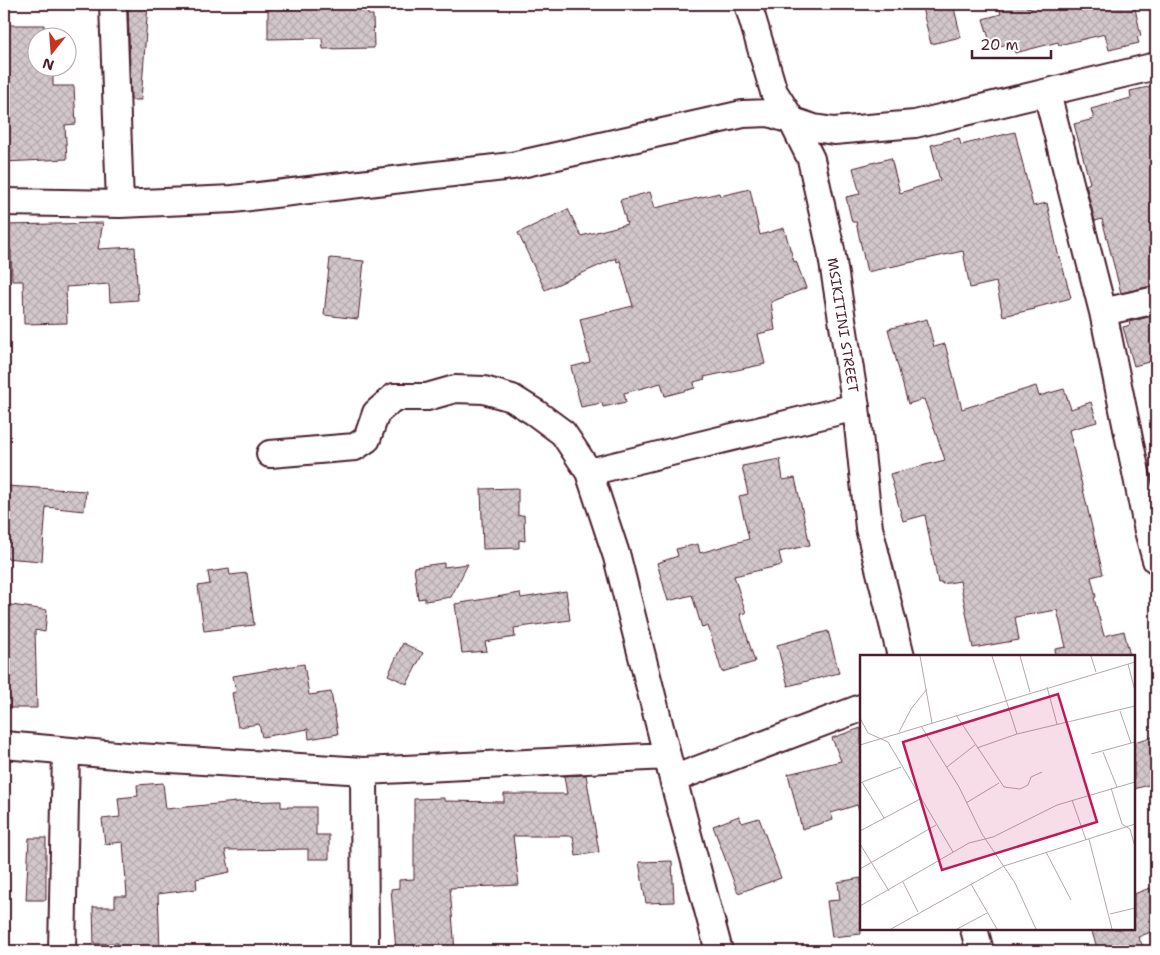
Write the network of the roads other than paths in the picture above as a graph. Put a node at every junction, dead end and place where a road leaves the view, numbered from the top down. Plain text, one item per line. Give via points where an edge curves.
1 (113, 4) edge
2 (748, 4) edge
3 (1156, 66) edge
4 (1047, 93) junction
5 (791, 119) junction
6 (4, 202) edge
7 (120, 204) junction
8 (1156, 300) edge
9 (1103, 312) junction
10 (856, 408) junction
11 (270, 454) dead end
12 (589, 472) junction
13 (1152, 530) edge
14 (1156, 560) edge
15 (901, 655) edge
16 (860, 708) edge
17 (4, 744) edge
18 (66, 751) junction
19 (670, 768) junction
20 (364, 771) junction
21 (974, 930) edge
22 (62, 951) edge
23 (365, 951) edge
24 (719, 951) edge
25 (980, 951) edge

1 - 7 street
2 - 5 street, MSIKITINI STREET via 774,92
3 - 4 street
4 - 5 street via 915,124 834,131
4 - 9 street
5 - 7 street via 768,113 743,114 512,166 233,199
5 - 10 street, MSIKITINI STREET via 811,158 831,250
6 - 7 street
8 - 9 street
9 - 13 street
10 - 12 street
10 - 15 street, MSIKITINI STREET via 869,528
11 - 12 street via 355,447 367,439 376,414 394,398 427,397 455,389 484,390 512,398 563,433
12 - 19 street via 617,557
13 - 14 street
16 - 19 street
17 - 18 street
18 - 20 street
18 - 22 street
19 - 20 street
19 - 24 street
20 - 23 street
21 - 25 street

